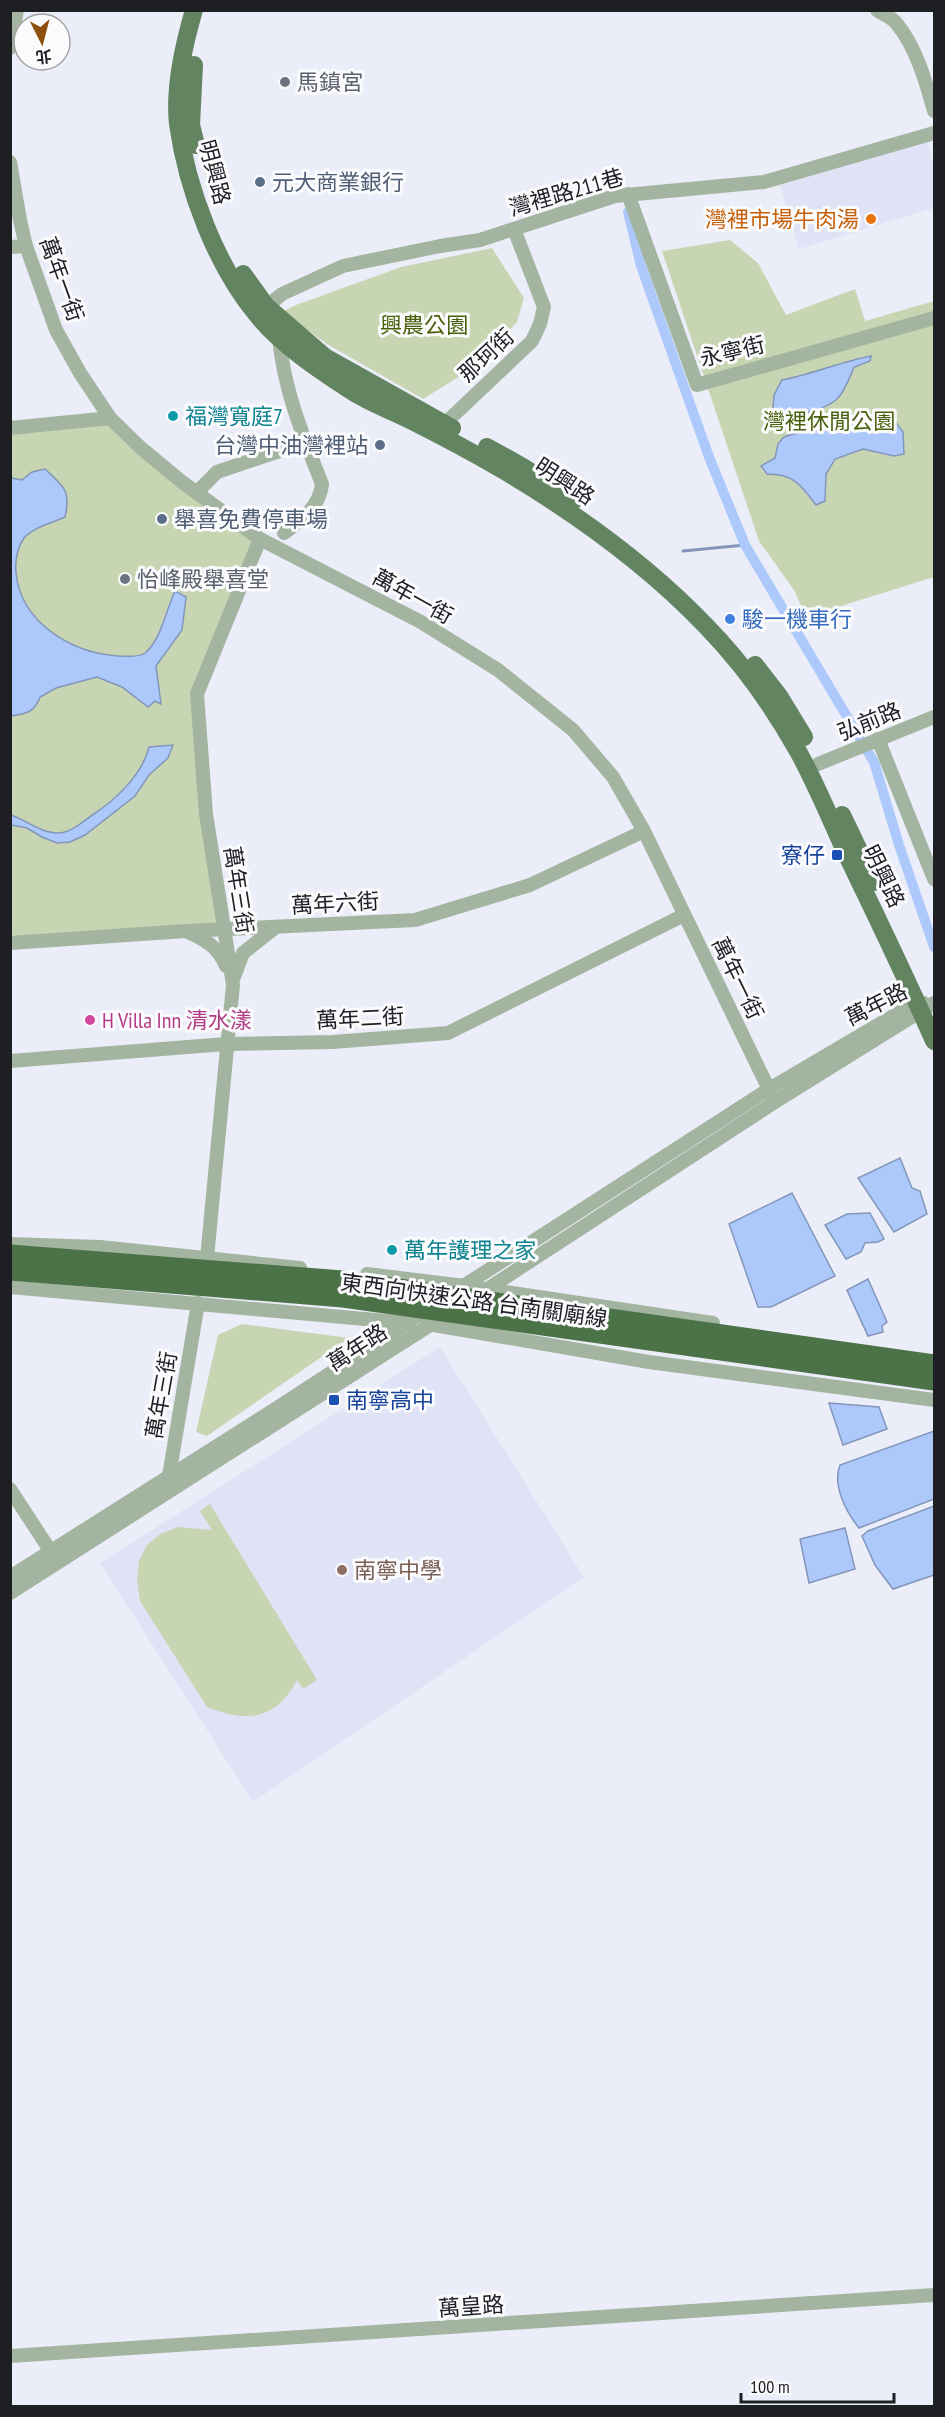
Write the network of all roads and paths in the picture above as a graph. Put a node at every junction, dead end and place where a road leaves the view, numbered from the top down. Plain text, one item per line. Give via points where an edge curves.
1 (17, 10) edge
2 (194, 10) edge
3 (206, 10) edge
4 (877, 10) edge
5 (10, 48) edge
6 (934, 111) edge
7 (934, 133) edge
8 (10, 162) edge
9 (628, 194) junction
10 (514, 229) junction
11 (26, 246) junction
12 (10, 247) edge
13 (261, 311) junction
14 (934, 318) edge
15 (282, 332) junction
16 (110, 417) junction
17 (10, 428) edge
18 (440, 428) junction
19 (306, 442) junction
20 (197, 492) junction
21 (284, 533) dead end
22 (260, 539) junction
23 (934, 717) edge
24 (878, 739) junction
25 (818, 764) junction
26 (644, 831) junction
27 (929, 847) edge
28 (934, 879) edge
29 (684, 915) junction
30 (276, 927) junction
31 (224, 929) junction
32 (186, 931) junction
33 (10, 943) edge
34 (233, 985) junction
35 (928, 1006) edge
36 (934, 1041) edge
37 (226, 1044) junction
38 (10, 1061) edge
39 (772, 1096) junction
40 (10, 1244) edge
41 (10, 1255) edge
42 (207, 1258) junction
43 (10, 1270) edge
44 (465, 1286) junction
45 (10, 1287) edge
46 (486, 1289) junction
47 (198, 1303) junction
48 (406, 1323) junction
49 (431, 1324) junction
50 (934, 1357) edge
51 (934, 1365) edge
52 (934, 1380) edge
53 (934, 1400) edge
54 (169, 1476) junction
55 (10, 1489) edge
56 (168, 1493) junction
57 (55, 1558) junction
58 (10, 1577) edge
59 (10, 1593) edge
60 (934, 2295) edge
61 (10, 2356) edge

1 - 5 street
2 - 13 main road, 明興路 via 182,65 178,124 204,222 233,280
3 - 13 main road, 明興路 via 194,66 191,124 207,192 225,242
4 - 6 street via 893,20 905,35
7 - 9 street, 灣裡路211巷 via 764,182
8 - 11 street, 萬年一街
9 - 10 street, 灣裡路211巷
9 - 14 street, 永寧街 via 697,385
10 - 13 street, 灣裡路211巷 via 480,240 343,266 282,294
10 - 18 street, 那珂街 via 544,307 540,324 532,341
11 - 12 street
11 - 16 street, 萬年一街 via 56,330
13 - 15 main road, 明興路
15 - 18 main road, 明興路 via 355,393
15 - 19 street via 282,368
16 - 17 street
16 - 20 street, 萬年一街 via 141,448
18 - 25 main road, 明興路 via 523,466 612,527 686,589 743,649 785,706
18 - 35 main road, 明興路 via 605,537 677,596 734,658 799,753
19 - 20 street via 217,472
19 - 21 street via 321,484 321,497 300,522
20 - 22 street, 萬年一街
22 - 26 street, 萬年一街 via 421,622 498,670 583,740 613,777
22 - 31 street, 萬年三街 via 197,694 206,814
23 - 24 street, 弘前路
24 - 25 street, 弘前路
24 - 27 street
25 - 35 main road, 明興路
26 - 29 street, 萬年一街
26 - 30 street, 萬年六街 via 530,885 416,920
27 - 28 street
29 - 37 street, 萬年二街 via 448,1033
29 - 39 street, 萬年一街
30 - 31 street, 萬年六街
30 - 34 street via 243,953
31 - 32 street, 萬年六街
31 - 34 street, 萬年三街
32 - 33 street, 萬年六街
32 - 34 street via 213,945
34 - 37 street, 萬年三街
35 - 36 main road, 明興路
35 - 39 street, 萬年路
37 - 38 street, 萬年二街
37 - 42 street, 萬年三街
39 - 44 street, 萬年路
39 - 46 street, 萬年路
40 - 42 street via 100,1247
41 - 51 highway, 東西向快速公路 台南關廟線 via 342,1281
42 - 44 street
43 - 52 highway, 東西向快速公路 台南關廟線 via 343,1297
44 - 46 street
44 - 48 street, 萬年路
45 - 47 street
46 - 49 street, 萬年路
46 - 50 street
47 - 48 street
47 - 54 street, 萬年三街
48 - 49 street
48 - 54 street, 萬年路
49 - 53 street via 649,1362
49 - 56 street, 萬年路
54 - 56 street, 萬年三街
54 - 57 street, 萬年路
55 - 57 street
56 - 57 street, 萬年路
57 - 58 street, 萬年路
57 - 59 street, 萬年路
60 - 61 street, 萬皇路

